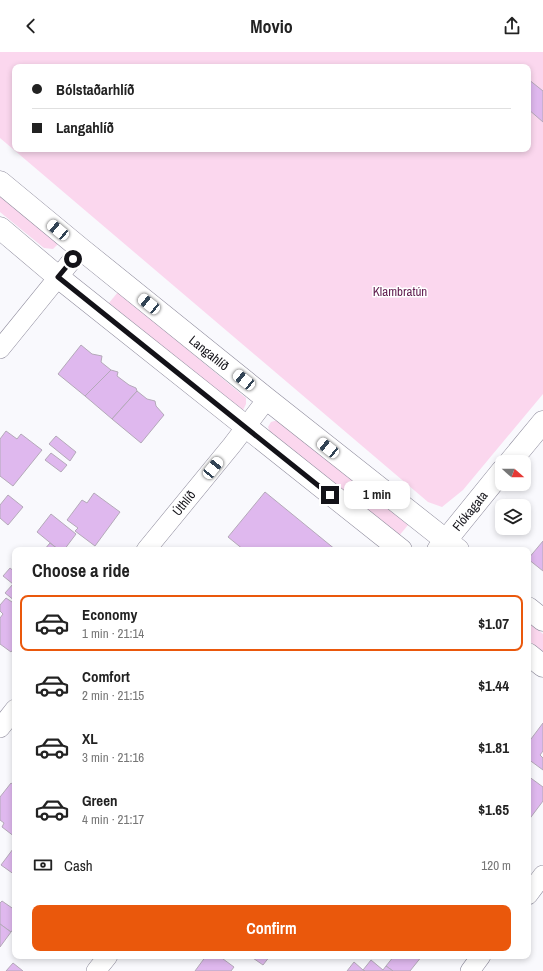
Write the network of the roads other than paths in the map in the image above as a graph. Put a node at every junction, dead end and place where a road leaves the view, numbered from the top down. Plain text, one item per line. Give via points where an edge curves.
1 (0, 182) edge
2 (0, 228) edge
3 (81, 250) junction
4 (58, 277) junction
5 (0, 349) edge
6 (267, 400) junction
7 (543, 422) edge
8 (246, 427) junction
9 (516, 455) edge
10 (495, 481) edge
11 (148, 547) edge
12 (397, 547) edge
13 (447, 547) edge
14 (531, 610) edge
15 (543, 620) edge
16 (531, 656) edge
17 (543, 666) edge
18 (12, 713) edge
19 (0, 728) edge
20 (543, 875) edge
21 (531, 891) edge
22 (106, 959) edge
23 (479, 959) edge
24 (96, 971) edge
25 (470, 971) edge

1 - 3 street, Langahlíð
2 - 4 street
3 - 4 street
3 - 6 street, Langahlíð
4 - 5 street
4 - 8 street
6 - 8 street, Úthlíð
6 - 13 street, Langahlíð
7 - 9 street
8 - 11 street, Úthlíð
8 - 12 street
10 - 13 street, Flókagata
14 - 15 street
16 - 17 street
18 - 19 street
20 - 21 street
22 - 24 street
23 - 25 street

